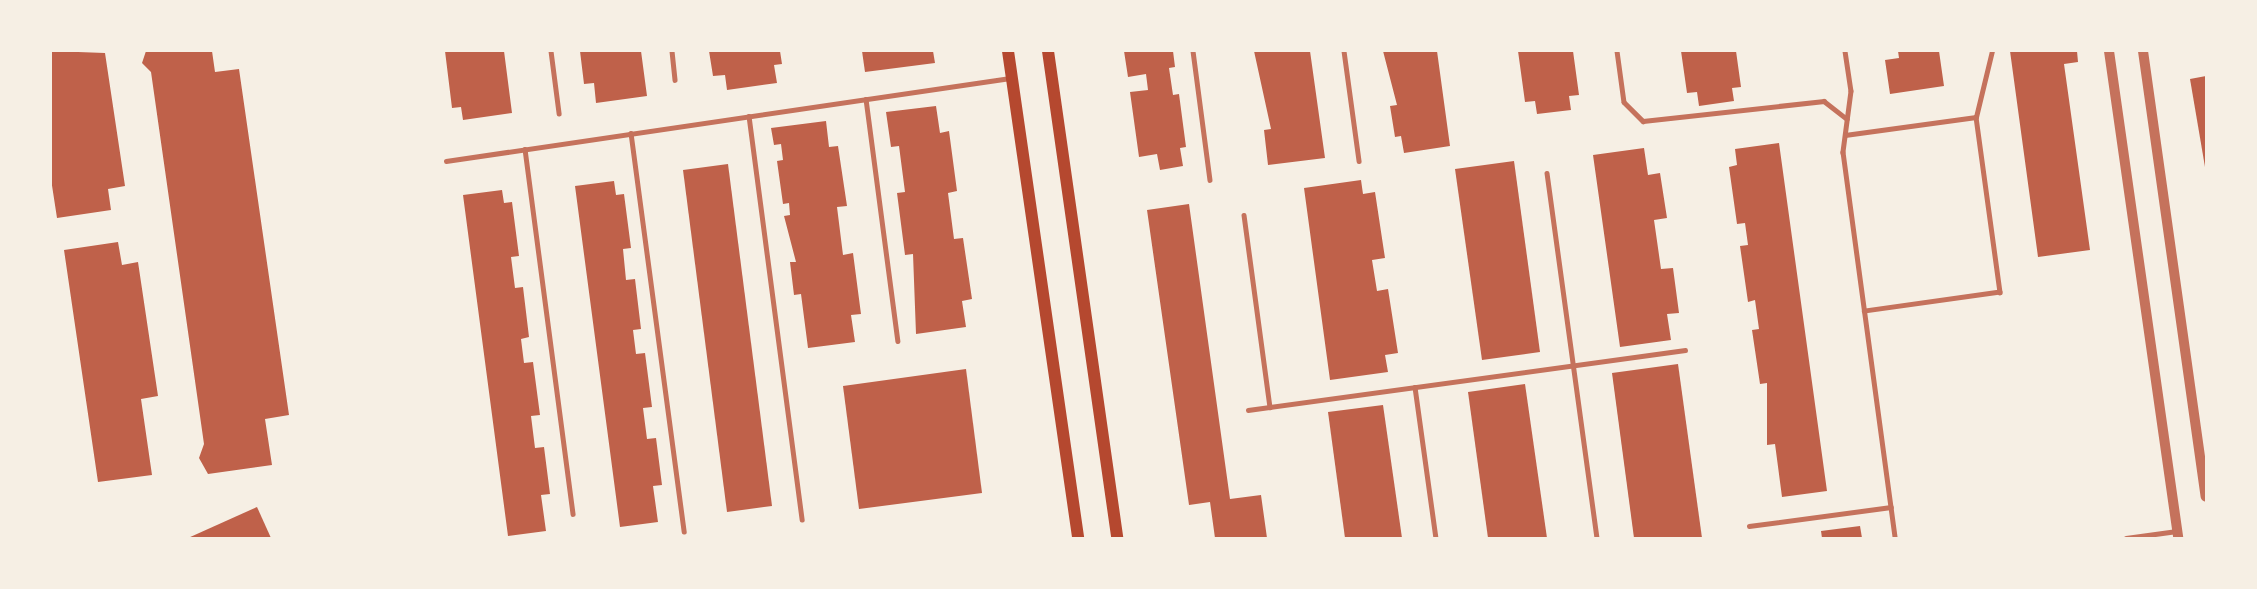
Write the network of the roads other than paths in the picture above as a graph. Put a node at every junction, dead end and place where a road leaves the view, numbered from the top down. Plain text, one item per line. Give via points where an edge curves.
1 (551, 51) edge
2 (672, 51) edge
3 (1008, 51) edge
4 (1048, 51) edge
5 (1193, 51) edge
6 (1344, 51) edge
7 (1617, 51) edge
8 (1845, 51) edge
9 (1992, 51) edge
10 (2109, 51) edge
11 (2143, 51) edge
12 (1012, 77) junction
13 (675, 80) dead end
14 (866, 99) junction
15 (559, 113) dead end
16 (749, 116) junction
17 (1976, 117) junction
18 (1847, 119) junction
19 (631, 133) junction
20 (1845, 135) junction
21 (525, 149) junction
22 (1359, 160) dead end
23 (446, 161) dead end
24 (1547, 173) dead end
25 (1210, 180) dead end
26 (1244, 215) dead end
27 (1864, 311) junction
28 (898, 341) dead end
29 (1685, 350) dead end
30 (1574, 365) junction
31 (1415, 387) junction
32 (1270, 407) junction
33 (1248, 410) dead end
34 (2206, 497) edge
35 (1891, 507) junction
36 (573, 514) dead end
37 (802, 520) dead end
38 (1749, 526) dead end
39 (684, 531) dead end
40 (2177, 535) edge
41 (1078, 538) edge
42 (1117, 538) edge
43 (1436, 538) edge
44 (1597, 538) edge
45 (1895, 538) edge
46 (2126, 538) edge

1 - 15 lane
2 - 13 lane
3 - 12 main road
4 - 42 main road
5 - 25 lane
6 - 22 lane
7 - 18 lane via 1624,102 1643,121 1824,101
8 - 18 lane via 1851,91
9 - 17 lane
10 - 40 street
11 - 34 street
12 - 14 lane
12 - 41 main road
14 - 16 lane
14 - 28 lane
16 - 19 lane
16 - 37 lane
17 - 20 lane
17 - 27 lane via 2000,292
18 - 20 lane
19 - 21 lane
19 - 39 lane
20 - 27 lane
21 - 23 lane
21 - 36 lane
24 - 30 lane
26 - 32 lane
27 - 35 lane
29 - 30 lane
30 - 31 lane
30 - 44 lane
31 - 32 lane
31 - 43 lane
32 - 33 lane
35 - 38 lane
35 - 45 lane
40 - 46 lane

